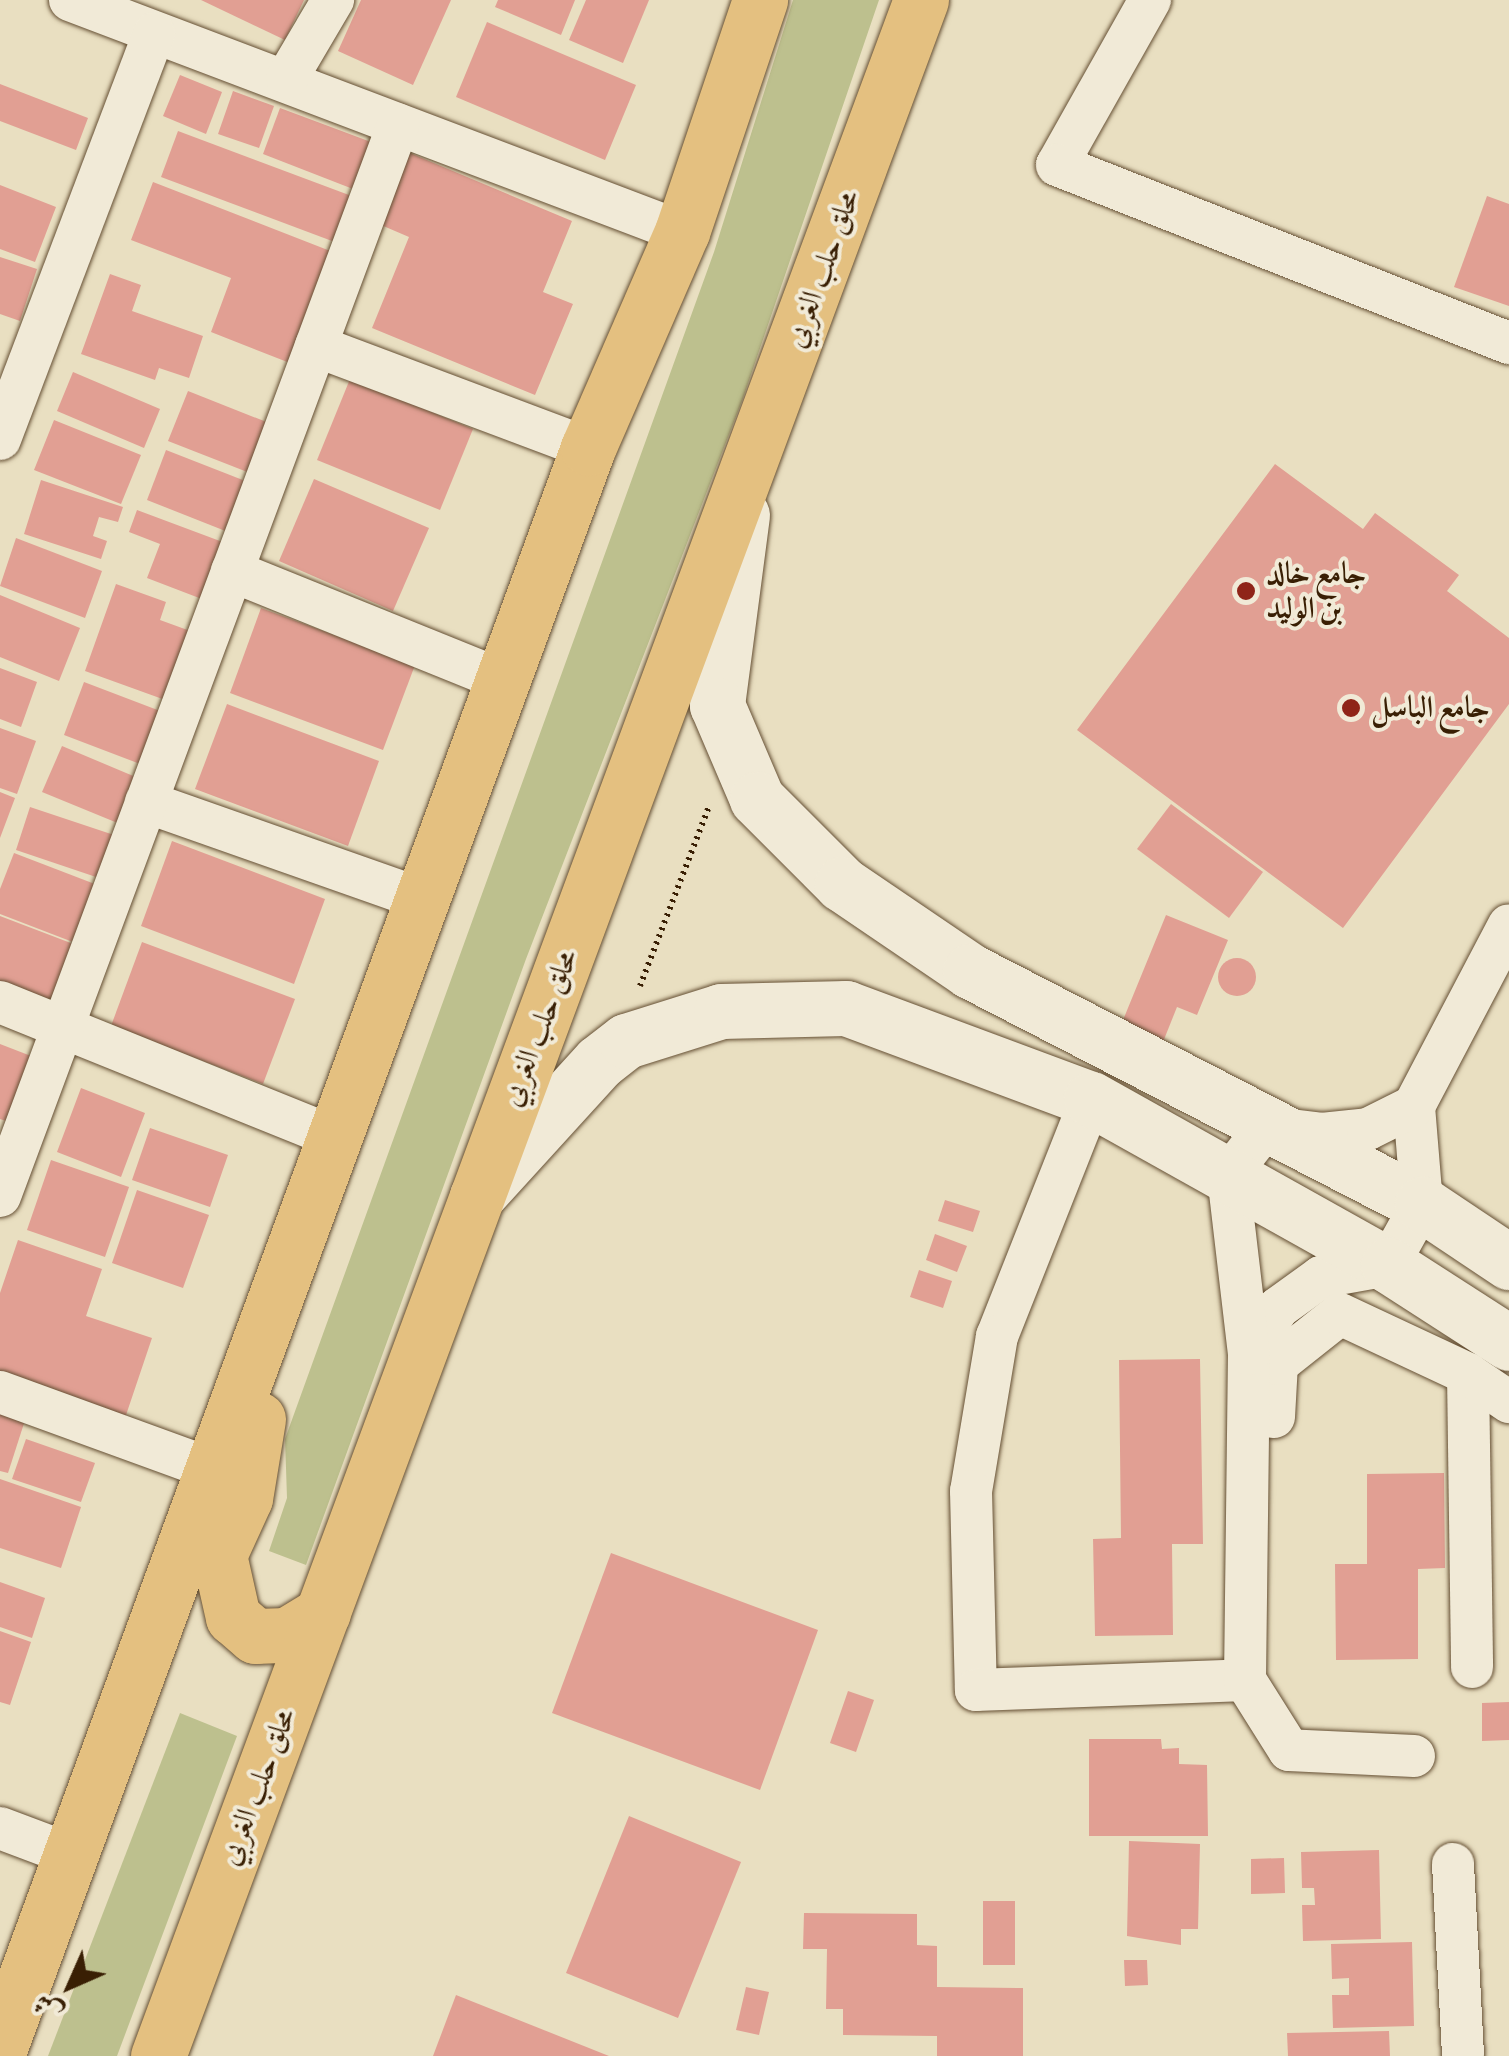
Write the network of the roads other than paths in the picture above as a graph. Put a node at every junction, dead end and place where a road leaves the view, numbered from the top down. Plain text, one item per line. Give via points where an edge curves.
1 (70, 0) edge
2 (333, 0) edge
3 (760, 0) edge
4 (921, 0) edge
5 (1150, 0) edge
6 (136, 18) edge
7 (287, 78) junction
8 (398, 125) junction
9 (682, 232) junction
10 (1509, 343) edge
11 (316, 346) junction
12 (0, 439) edge
13 (588, 448) junction
14 (747, 476) junction
15 (232, 571) junction
16 (504, 681) junction
17 (146, 802) junction
18 (425, 900) junction
19 (1509, 925) edge
20 (0, 1002) edge
21 (62, 1028) junction
22 (1091, 1098) junction
23 (1414, 1106) junction
24 (1266, 1127) junction
25 (338, 1138) junction
26 (1228, 1176) junction
27 (0, 1196) edge
28 (477, 1196) junction
29 (1422, 1204) junction
30 (1509, 1262) edge
31 (1388, 1265) junction
32 (264, 1331) junction
33 (1249, 1354) junction
34 (1489, 1358) edge
35 (0, 1392) edge
36 (1509, 1402) edge
37 (214, 1470) junction
38 (1247, 1505) junction
39 (323, 1613) junction
40 (1472, 1667) dead end
41 (1245, 1680) junction
42 (1414, 1756) dead end
43 (0, 1828) edge
44 (72, 1855) junction
45 (1453, 1864) dead end
46 (0, 2046) edge
47 (158, 2056) edge
48 (1463, 2056) edge

1 - 6 street
2 - 7 street
3 - 9 highway
4 - 14 highway, محلق حلب الغربي
5 - 10 street via 1057,165
6 - 7 street
6 - 12 street
7 - 8 street
8 - 9 street
8 - 11 street
9 - 13 highway
11 - 13 street
11 - 15 street
13 - 16 highway
14 - 24 main road via 717,704 757,799 842,884 970,971
14 - 28 highway, محلق حلب الغربي
15 - 16 street
15 - 17 street
16 - 18 highway
17 - 18 street
17 - 21 street
18 - 25 highway
19 - 23 street
20 - 21 street
21 - 25 street
21 - 27 street
22 - 26 main road
22 - 28 main road via 846,1008 721,1011 617,1048
22 - 41 street via 996,1336 971,1491 976,1690
23 - 24 street via 1368,1128 1322,1134
23 - 29 street
24 - 26 street
24 - 29 main road
25 - 32 highway
26 - 31 main road
26 - 33 street
28 - 39 highway, محلق حلب الغربي
29 - 30 main road
29 - 31 street
31 - 33 street via 1321,1277 1278,1308
31 - 34 main road
32 - 37 highway
32 - 39 highway via 245,1498 219,1555 233,1617 255,1636 287,1635
33 - 38 street
34 - 36 street
34 - 38 street via 1340,1314 1277,1364 1276,1504
34 - 40 street
35 - 37 street
37 - 44 highway
38 - 41 street
39 - 47 highway, محلق حلب الغربي
41 - 42 street via 1289,1750
43 - 44 street
44 - 46 highway
45 - 48 street

